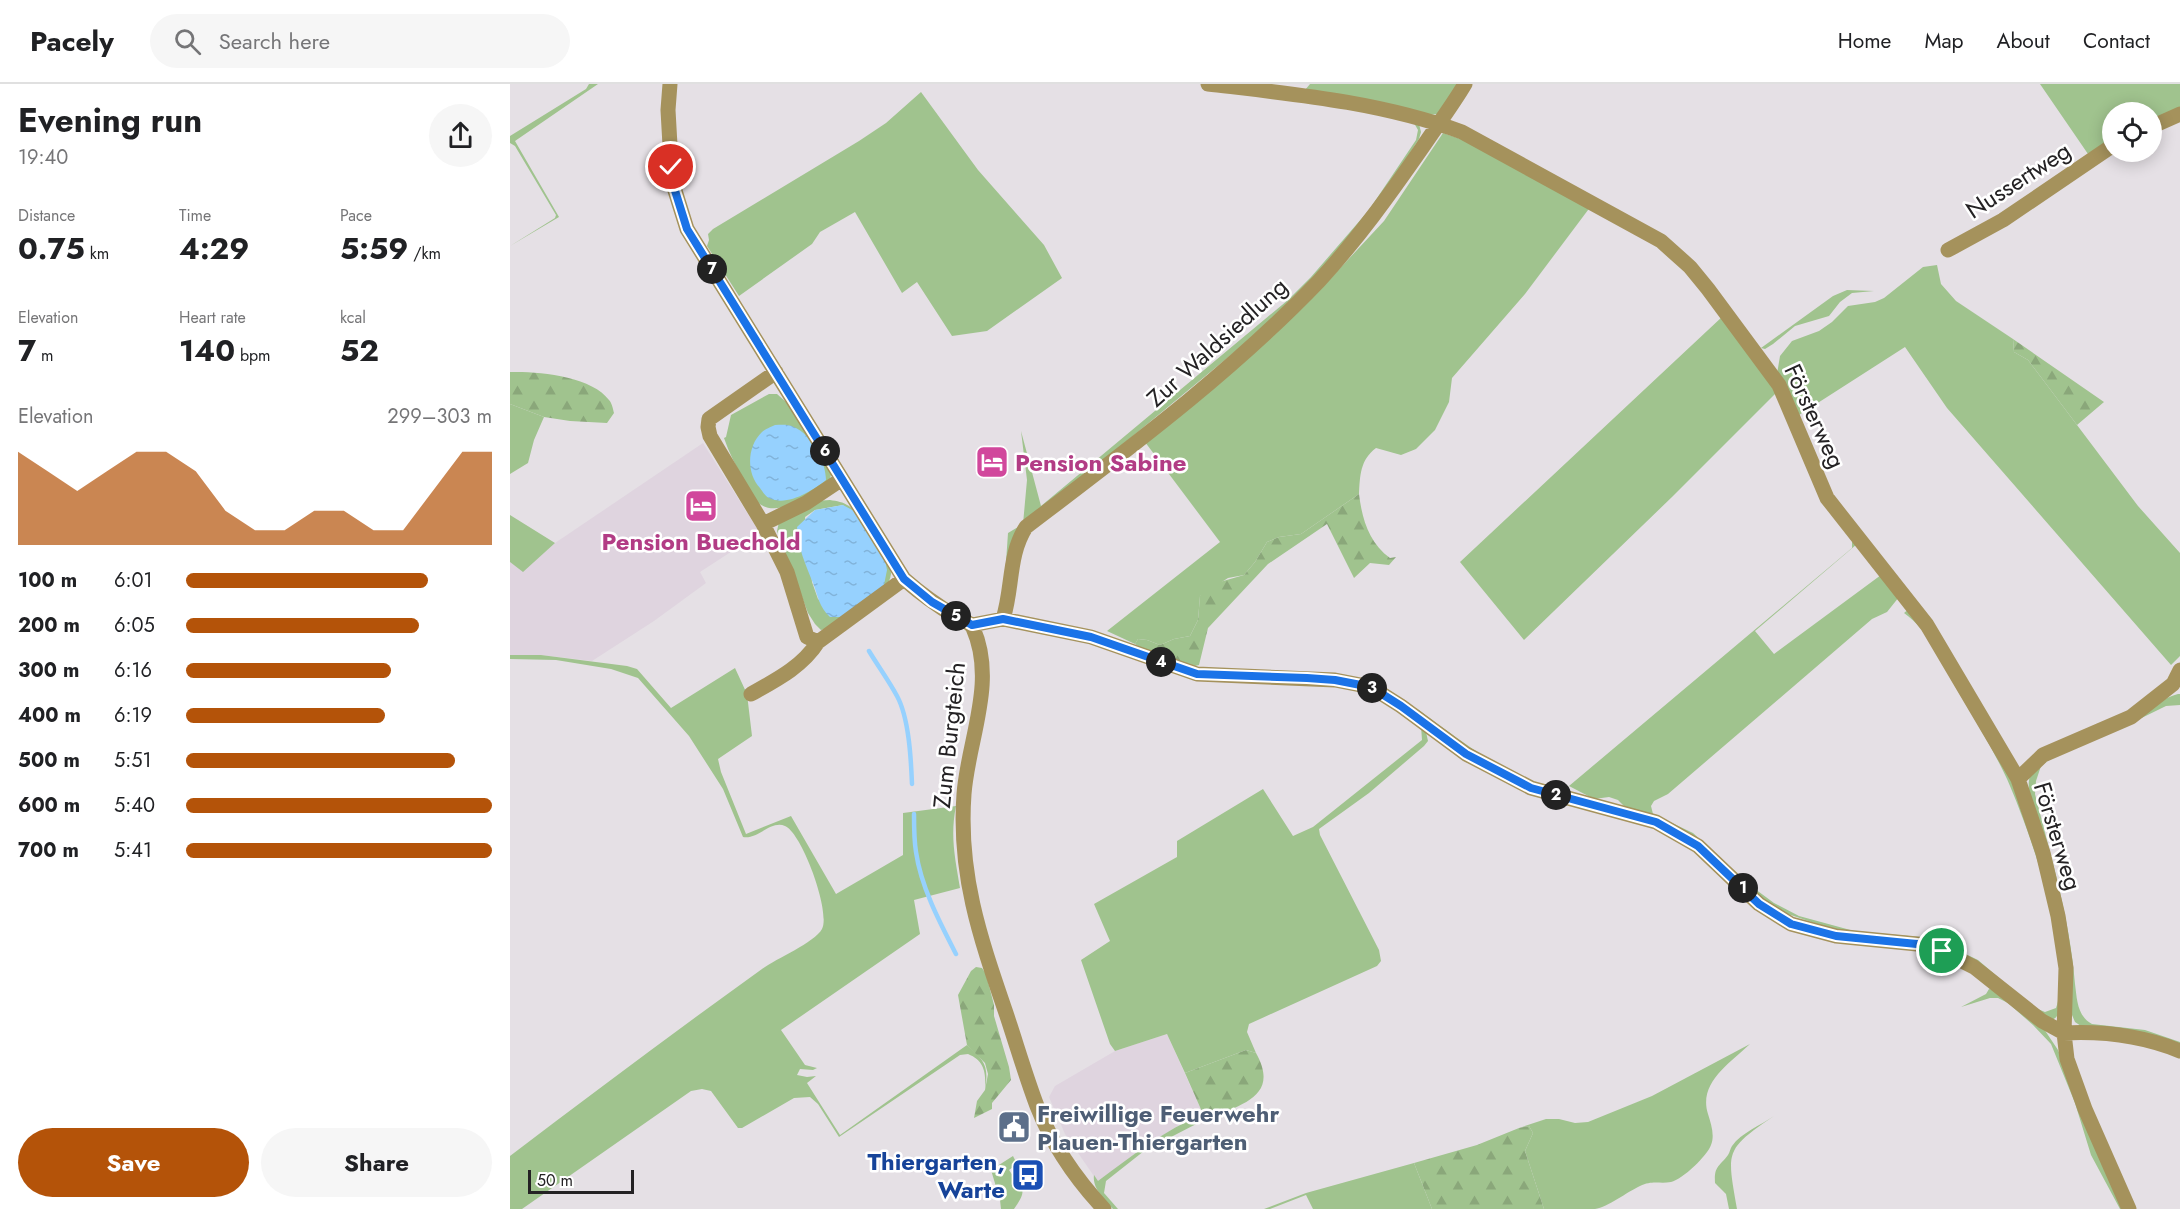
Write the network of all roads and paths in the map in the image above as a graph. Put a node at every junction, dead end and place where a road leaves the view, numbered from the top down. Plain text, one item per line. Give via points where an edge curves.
1 (670, 84) edge
2 (1208, 84) edge
3 (1465, 84) edge
4 (2180, 114) edge
5 (2162, 122) edge
6 (1439, 123) junction
7 (2102, 153) edge
8 (1948, 250) dead end
9 (776, 372) junction
10 (842, 479) junction
11 (763, 524) junction
12 (904, 579) junction
13 (1003, 619) junction
14 (972, 625) junction
15 (818, 642) junction
16 (2180, 670) edge
17 (751, 694) dead end
18 (2018, 779) junction
19 (2064, 1033) junction
20 (2180, 1051) edge
21 (1104, 1209) edge
22 (2129, 1209) edge

1 - 9 street via 672,181 687,229
2 - 6 street, Försterweg via 1379,108
3 - 6 street, Zur Waldsiedlung
4 - 5 street
6 - 13 street, Zur Waldsiedlung via 1377,213 1274,325 1187,401 1026,527 1017,540
6 - 18 street, Försterweg via 1623,219 1661,241 1689,267 1779,385 1827,498 1927,625
7 - 8 street, Nussertweg via 2003,220
9 - 10 street
9 - 11 street via 709,418 708,427
10 - 11 street via 806,503
10 - 12 street
11 - 15 street via 787,572 807,637
12 - 14 street via 932,602
12 - 15 street
13 - 14 street
13 - 19 street via 1091,637 1197,674 1335,680 1371,687 1466,754 1531,788 1656,822 1698,846 1759,904 1791,924 1836,936 1927,945 1974,967 2042,1021
14 - 21 street, Zum Burgteich via 980,645 982,672 964,792 963,826 974,916 1038,1108 1073,1173
15 - 17 street via 810,656
16 - 18 street via 2173,684 2132,717 2043,755
18 - 19 street, Försterweg via 2043,853 2058,916 2066,968
19 - 20 street via 2124,1035
19 - 22 street, Försterweg via 2067,1059 2089,1119

